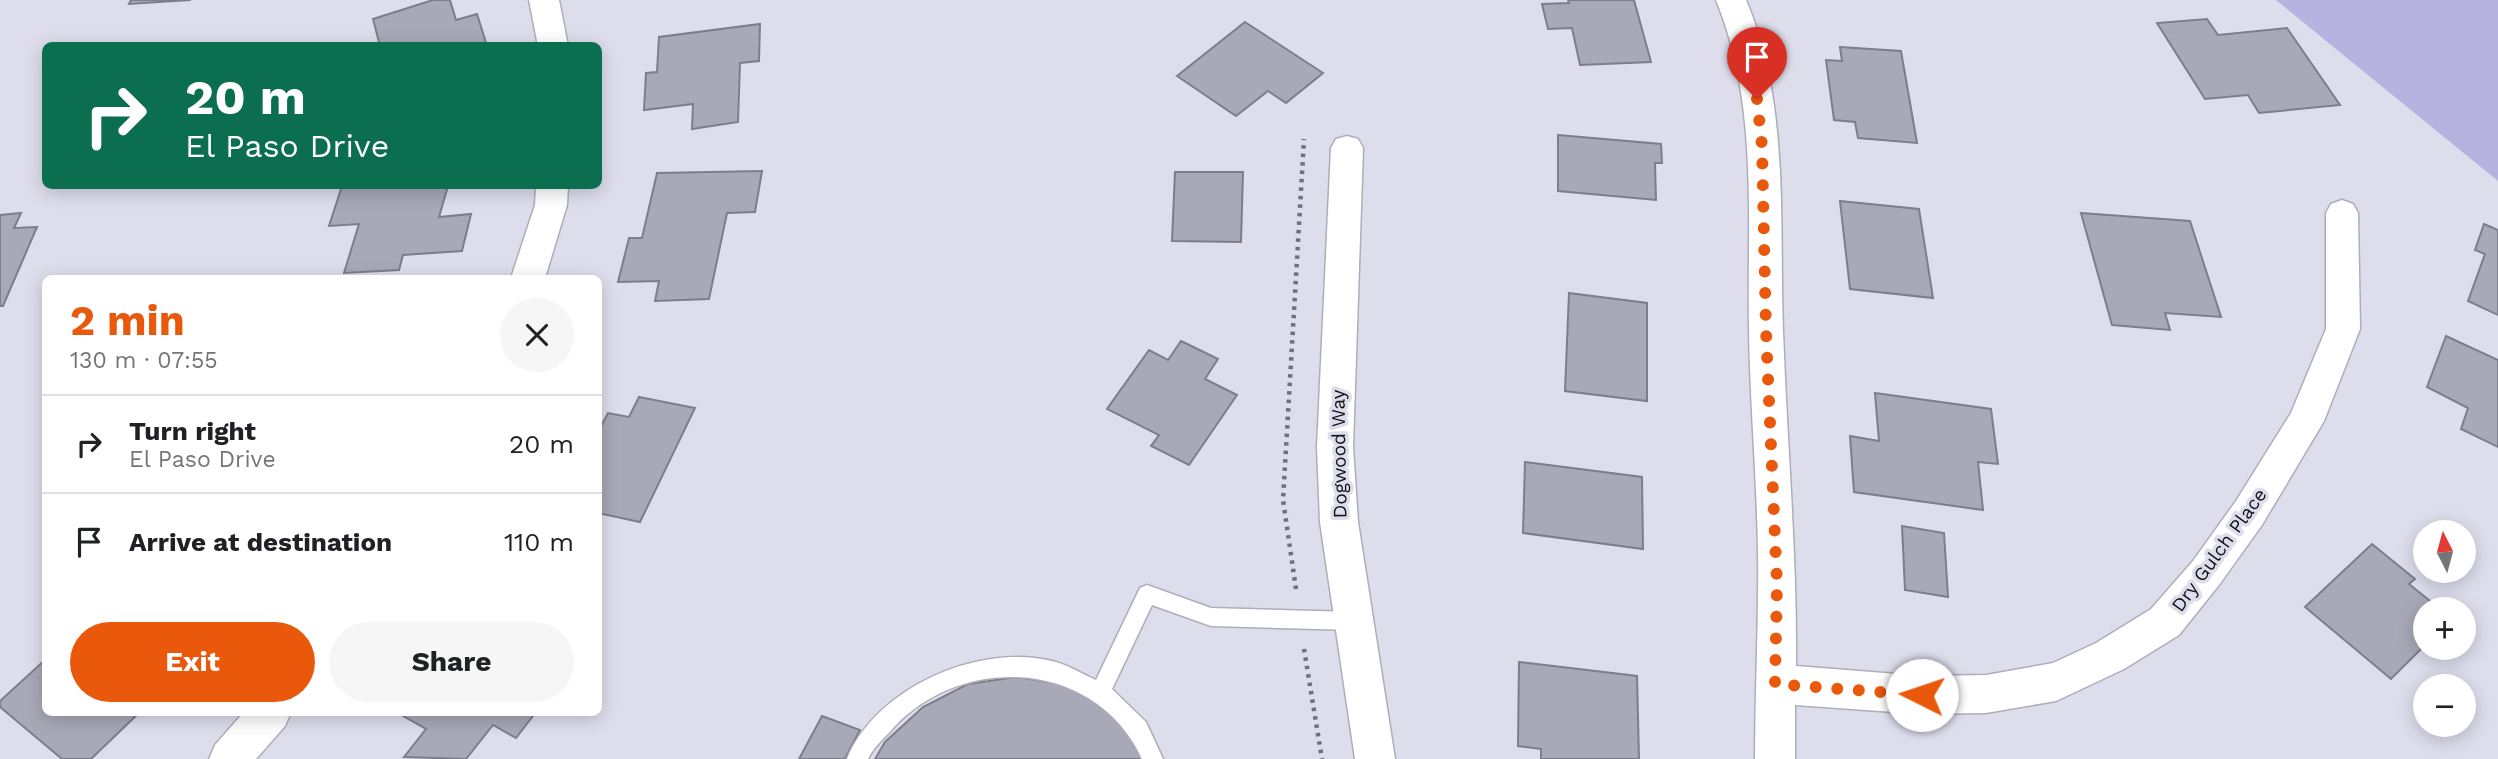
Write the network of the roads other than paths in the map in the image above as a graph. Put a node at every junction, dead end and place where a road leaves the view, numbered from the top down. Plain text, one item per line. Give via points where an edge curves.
1 (544, 0) edge
2 (1731, 0) edge
3 (552, 42) edge
4 (1347, 148) dead end
5 (552, 189) edge
6 (2342, 213) dead end
7 (529, 275) edge
8 (1354, 621) junction
9 (1775, 684) junction
10 (1101, 692) junction
11 (267, 716) edge
12 (229, 759) edge
13 (857, 759) edge
14 (1153, 759) edge
15 (1375, 759) edge
16 (1775, 759) edge

1 - 3 street
2 - 9 street via 1755,75 1762,146 1777,584
4 - 8 street, Dogwood Way via 1335,447 1339,523
5 - 7 street
6 - 9 street, Dry Gulch Place via 2343,329 2306,421 2220,553 2165,622 2056,682 1986,694 1922,695
8 - 10 lane via 1211,617 1147,594
8 - 15 street, Dogwood Way
9 - 16 street
10 - 13 lane via 1051,670 996,667 947,679 901,706 864,745
10 - 14 lane via 1139,729
11 - 12 street

